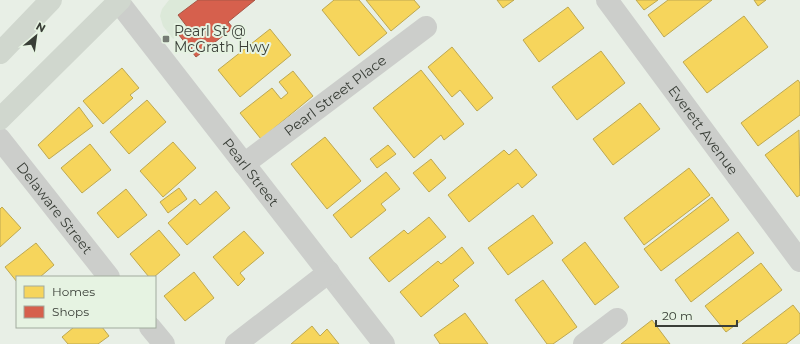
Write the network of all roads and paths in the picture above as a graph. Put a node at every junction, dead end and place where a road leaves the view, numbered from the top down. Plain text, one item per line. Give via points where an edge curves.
1 (52, 0) edge
2 (119, 0) edge
3 (607, 0) edge
4 (426, 28) dead end
5 (0, 53) edge
6 (0, 119) edge
7 (0, 139) edge
8 (244, 164) junction
9 (800, 261) edge
10 (329, 272) junction
11 (108, 276) edge
12 (617, 319) dead end
13 (151, 328) edge
14 (164, 344) edge
15 (236, 344) edge
16 (384, 344) edge
17 (584, 344) edge

1 - 5 highway
2 - 6 highway
2 - 8 street, Pearl Street
3 - 9 street, Everett Avenue
4 - 8 street, Pearl Street Place
7 - 11 street, Delaware Street
8 - 10 street, Pearl Street
10 - 15 street
10 - 16 street, Pearl Street
12 - 17 street
13 - 14 street

